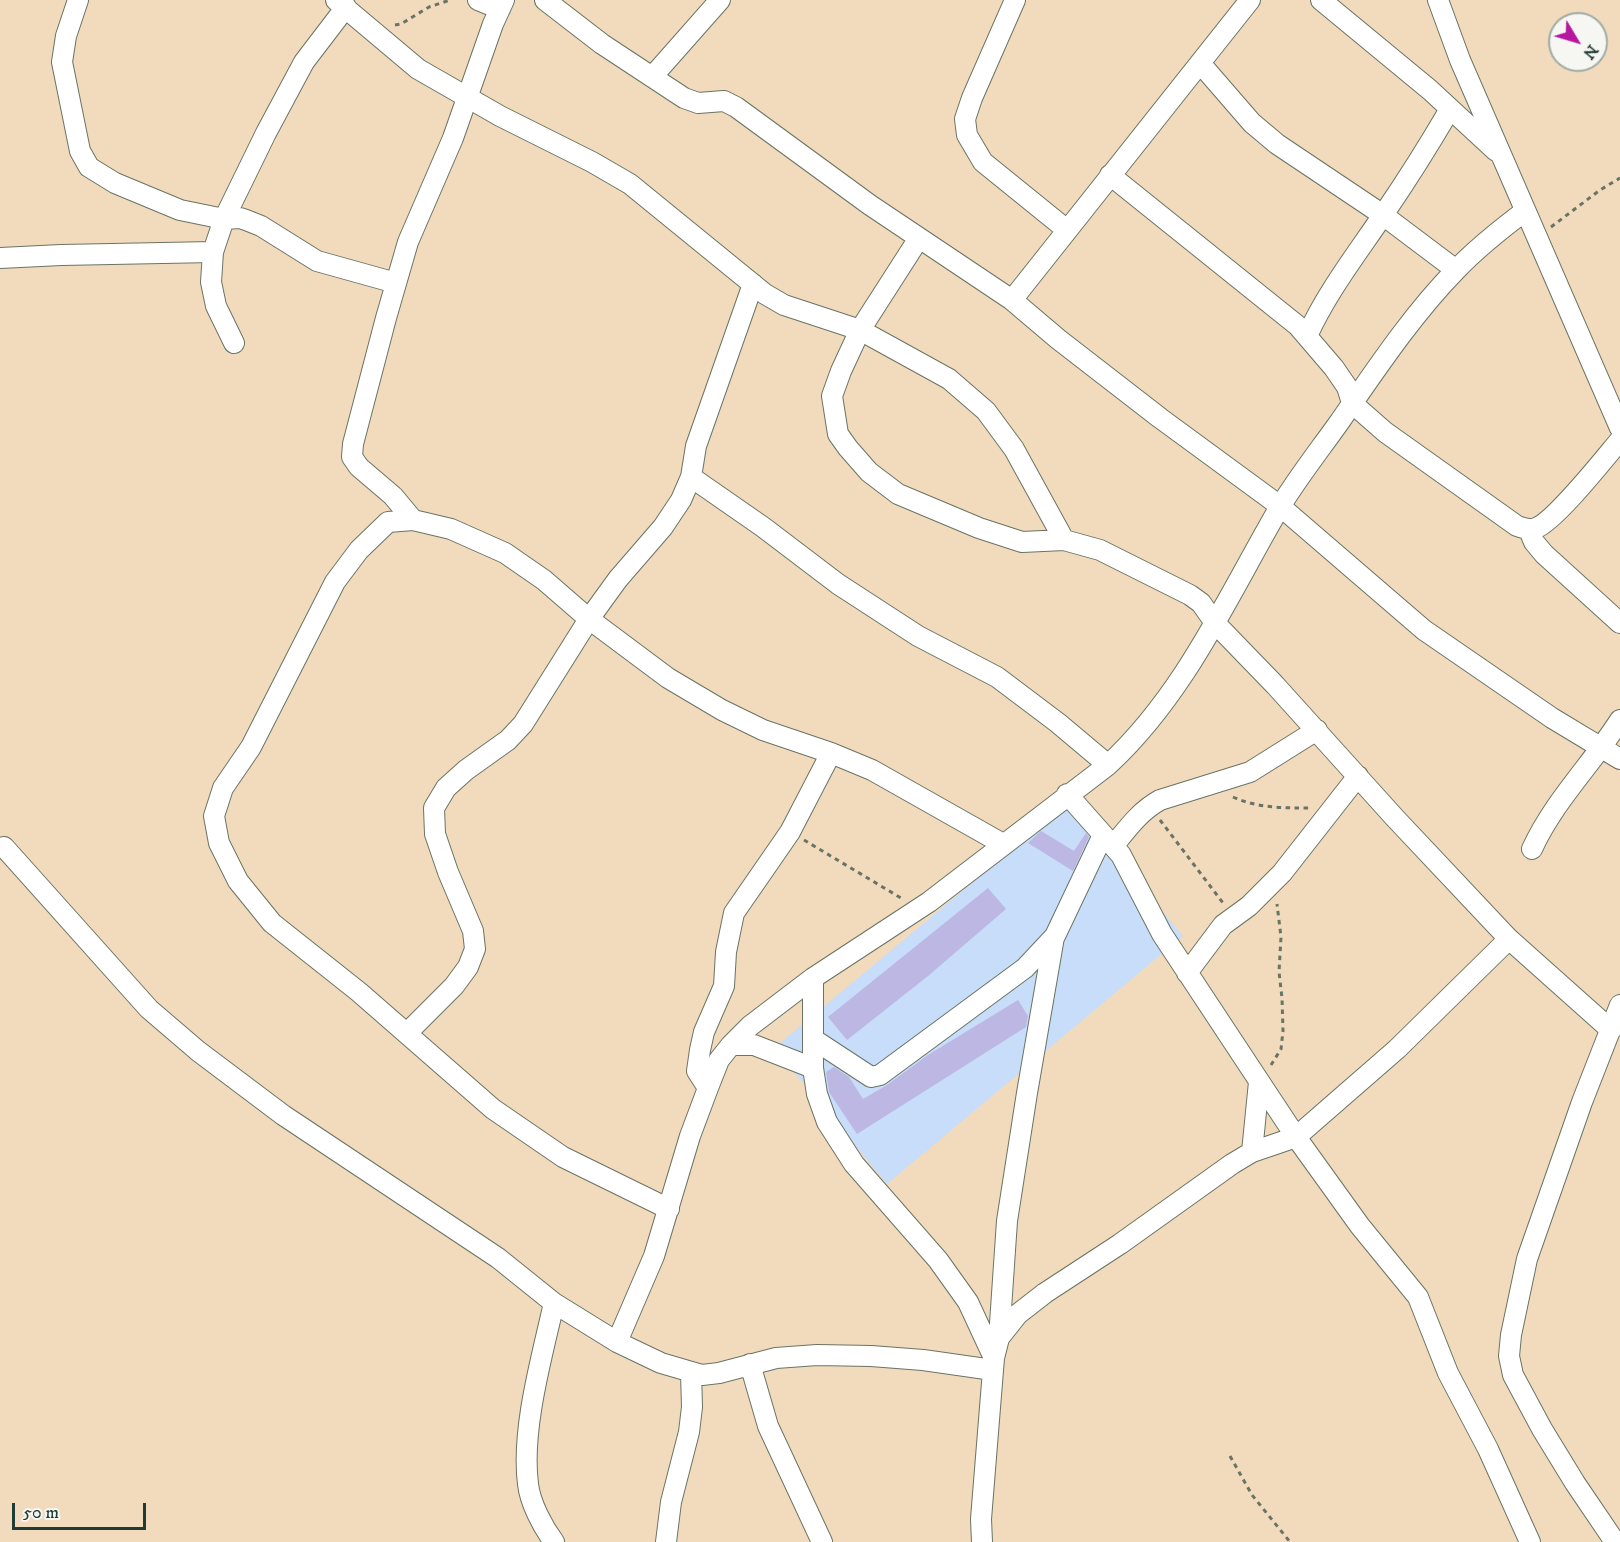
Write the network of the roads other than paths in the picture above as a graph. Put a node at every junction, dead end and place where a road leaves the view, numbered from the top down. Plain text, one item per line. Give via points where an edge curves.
1 (78, 0) edge
2 (478, 0) edge
3 (545, 0) edge
4 (720, 0) edge
5 (1015, 0) edge
6 (1250, 0) edge
7 (1321, 0) edge
8 (1438, 0) edge
9 (341, 3) edge
10 (502, 5) edge
11 (1200, 63) junction
12 (652, 77) junction
13 (469, 96) junction
14 (1450, 109) junction
15 (1502, 157) junction
16 (1110, 175) junction
17 (1525, 211) junction
18 (1383, 214) junction
19 (224, 219) junction
20 (1067, 230) junction
21 (919, 238) junction
22 (213, 252) junction
23 (0, 258) edge
24 (1456, 270) junction
25 (396, 283) junction
26 (753, 284) junction
27 (1012, 300) junction
28 (860, 330) junction
29 (1307, 336) junction
30 (234, 343) dead end
31 (1352, 403) junction
32 (1620, 428) edge
33 (1620, 440) edge
34 (690, 477) junction
35 (1280, 507) junction
36 (413, 520) junction
37 (1529, 530) junction
38 (1064, 540) junction
39 (589, 619) junction
40 (1215, 623) junction
41 (1620, 623) edge
42 (1620, 720) edge
43 (1317, 730) junction
44 (1610, 740) edge
45 (831, 753) junction
46 (1620, 759) edge
47 (1108, 765) junction
48 (1358, 776) junction
49 (1067, 794) junction
50 (1109, 840) junction
51 (1003, 844) junction
52 (4, 847) dead end
53 (1532, 849) dead end
54 (1054, 936) junction
55 (1509, 939) junction
56 (1187, 973) junction
57 (813, 978) junction
58 (1620, 1005) edge
59 (1611, 1030) junction
60 (407, 1033) junction
61 (813, 1039) junction
62 (731, 1045) junction
63 (813, 1068) junction
64 (1258, 1080) junction
65 (708, 1089) junction
66 (1296, 1137) junction
67 (1252, 1152) junction
68 (669, 1209) junction
69 (554, 1303) junction
70 (999, 1338) junction
71 (616, 1342) junction
72 (750, 1364) junction
73 (994, 1364) junction
74 (691, 1373) junction
75 (555, 1542) edge
76 (666, 1542) edge
77 (822, 1542) edge
78 (981, 1542) edge
79 (1530, 1542) edge
80 (1615, 1542) edge

1 - 19 street via 66,36 63,62 80,151 89,167 115,183 180,210
2 - 10 street
3 - 12 street
4 - 12 street
5 - 20 street via 972,98 965,119 967,135 983,162
6 - 11 street
7 - 14 street
8 - 15 street
9 - 13 street via 418,69
9 - 19 street via 304,62
10 - 13 street
11 - 16 street
11 - 18 street via 1252,123 1277,144
12 - 21 street via 698,103 724,101 736,108
13 - 25 street via 408,242
13 - 26 street via 630,184
14 - 15 street
14 - 18 street
15 - 17 street
16 - 20 street
16 - 29 street
17 - 24 street
17 - 32 street
18 - 24 street
18 - 29 street via 1320,307
19 - 22 street
19 - 25 street via 240,218 261,226 317,261
20 - 27 street
21 - 27 street
21 - 28 street
22 - 23 street
22 - 30 street via 211,282 216,306
24 - 31 street via 1413,320
25 - 36 street via 352,444 352,457
26 - 28 street via 784,305
26 - 34 street via 696,446
27 - 35 street
28 - 38 street via 949,379 986,411 1014,449
28 - 38 street via 832,396 838,434 869,472 898,494 979,528 1022,542
29 - 31 street via 1347,387
31 - 35 street
31 - 37 street via 1385,432 1517,526
33 - 37 street via 1553,517
34 - 39 street via 681,500 663,527
34 - 47 street via 838,584 918,636 997,677
35 - 40 street
35 - 44 street via 1424,630 1552,718
36 - 39 street via 451,529 505,553
36 - 60 street via 388,522 359,550 335,582 251,747 223,788 214,816 219,843 238,881 272,923
37 - 41 street via 1544,554
38 - 40 street via 1100,550 1190,595 1202,603
39 - 45 street via 668,678 722,710 763,730
39 - 60 street via 523,724 446,788 434,808 435,834 473,931 475,949 468,968 454,986
40 - 43 street
40 - 47 street via 1177,685 1131,745
42 - 44 street
43 - 48 street
43 - 50 street via 1250,772 1151,805
44 - 46 street
44 - 53 street via 1551,812
45 - 51 street via 872,770
45 - 65 street via 790,832 734,913 724,987 700,1050 697,1071
47 - 49 street
48 - 55 street
48 - 56 street via 1269,889 1222,925
49 - 50 street
49 - 51 street
50 - 54 street
50 - 56 street via 1126,863
51 - 57 street via 918,909
52 - 69 street via 149,1009 198,1052 283,1115 498,1258
54 - 61 street via 1025,968 880,1075 871,1077
54 - 70 street via 1007,1221
55 - 59 street
55 - 66 street via 1397,1049
56 - 64 street
57 - 61 street
57 - 62 street
58 - 59 street
59 - 80 street via 1527,1259 1509,1356 1513,1375 1542,1429
60 - 68 street via 525,1132 563,1157
61 - 63 street
62 - 63 street via 754,1045
62 - 65 street via 719,1060
63 - 73 street via 817,1094 832,1130 854,1164 938,1260 968,1302
64 - 66 street
64 - 67 street
65 - 68 street
66 - 67 street
66 - 79 street via 1360,1226 1418,1297 1449,1373
67 - 70 street via 1045,1293 1018,1314
68 - 71 street via 654,1256
69 - 71 street
69 - 75 street via 533,1395 526,1456 528,1486 538,1514
70 - 73 street
71 - 74 street
72 - 73 street via 817,1355
72 - 74 street via 719,1373
72 - 77 street via 768,1426
73 - 78 street
74 - 76 street via 689,1432 671,1502

